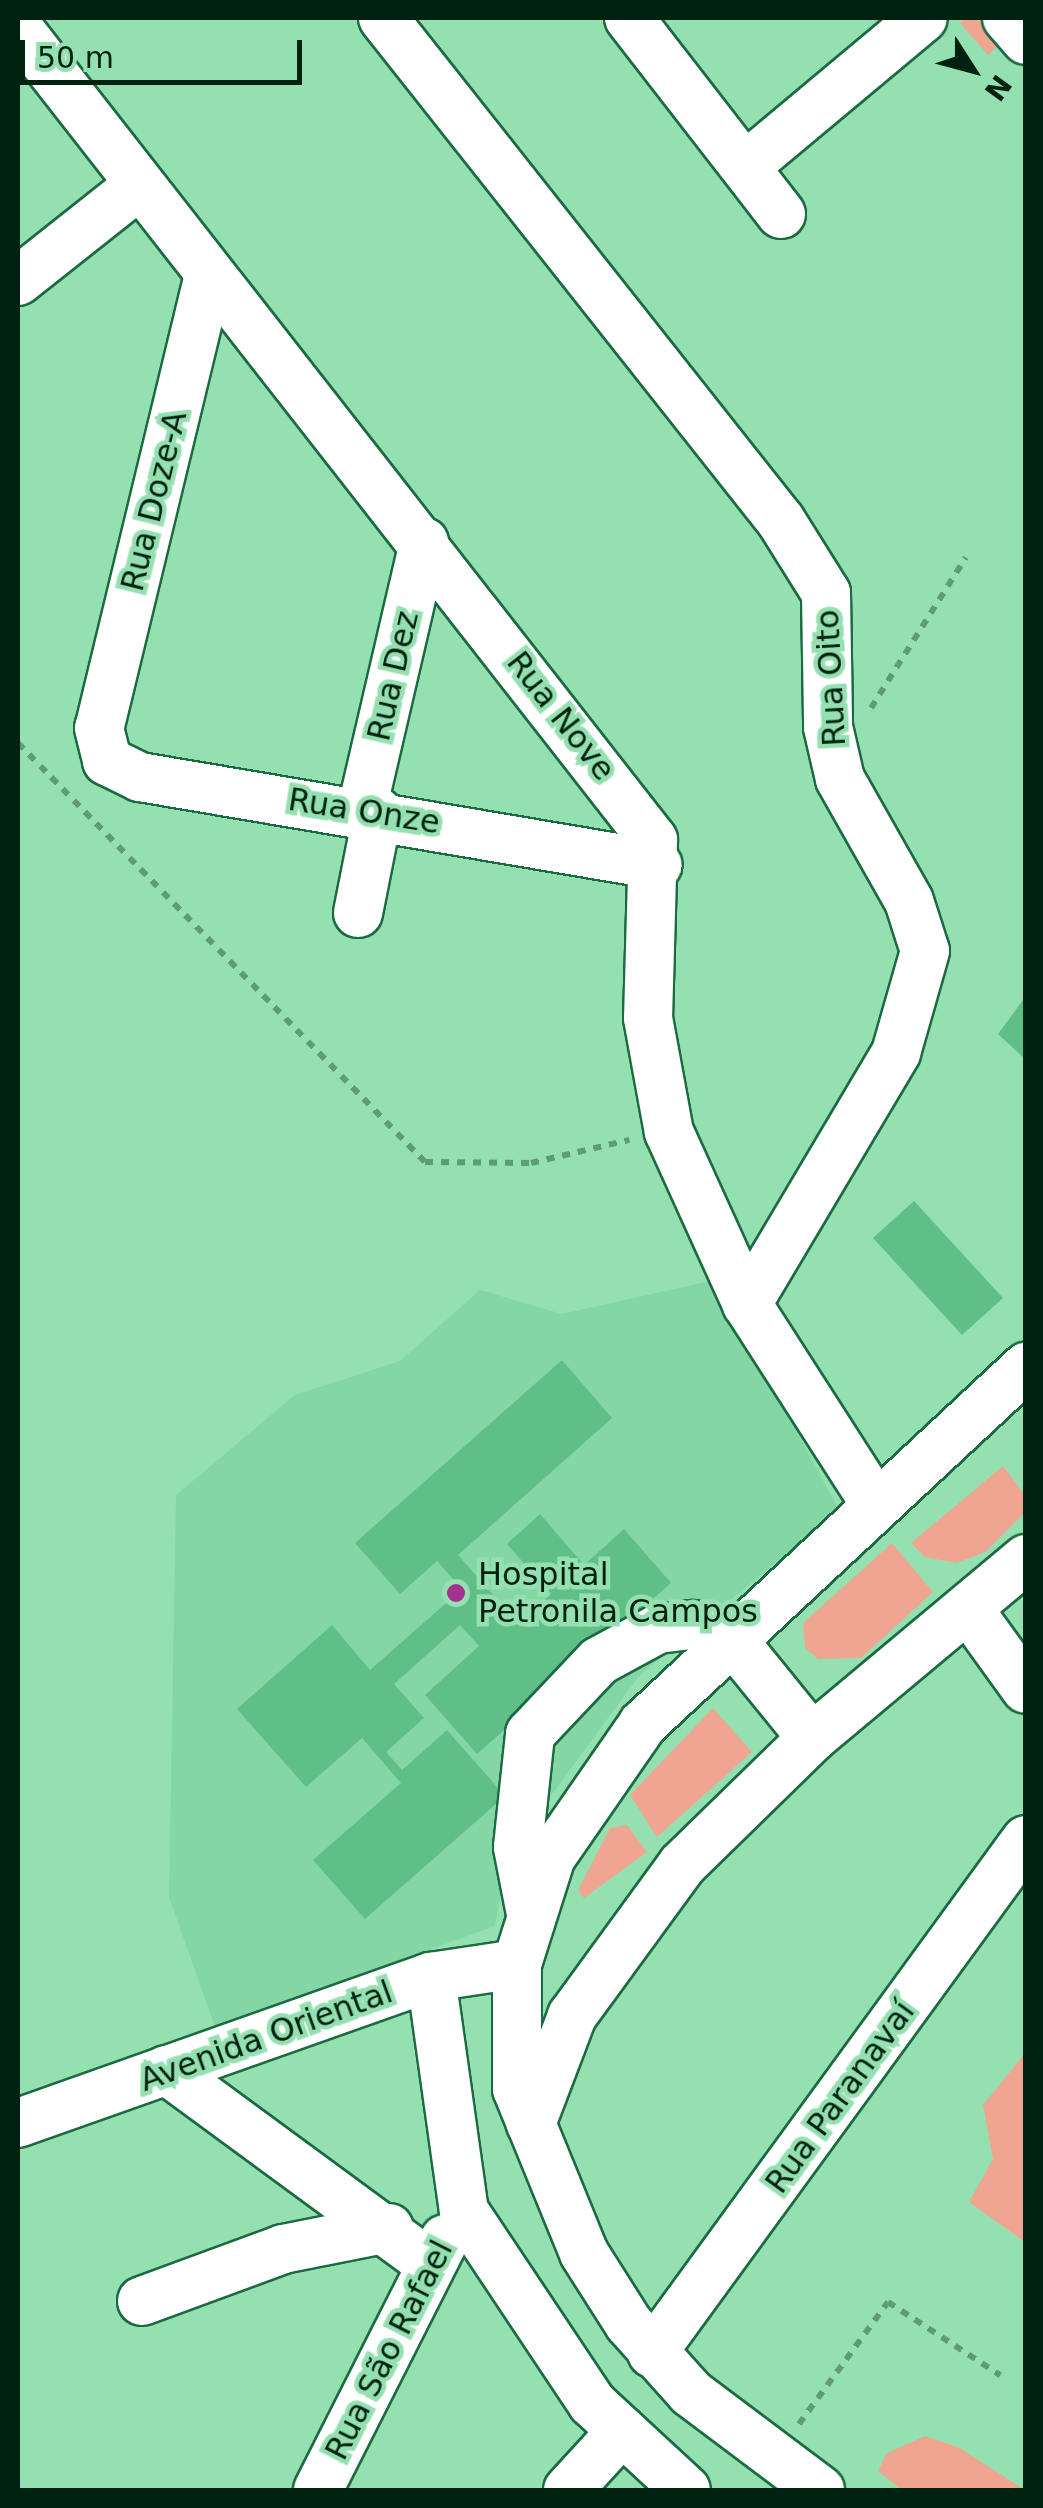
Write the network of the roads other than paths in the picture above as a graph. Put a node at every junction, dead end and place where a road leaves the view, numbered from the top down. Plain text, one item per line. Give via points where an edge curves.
1 (383, 18) edge
2 (629, 18) edge
3 (922, 18) edge
4 (1008, 18) edge
5 (18, 28) edge
6 (1026, 40) edge
7 (747, 165) junction
8 (140, 184) junction
9 (781, 214) dead end
10 (209, 275) junction
11 (18, 281) edge
12 (424, 542) junction
13 (99, 728) joint
14 (370, 810) junction
15 (658, 866) junction
16 (358, 913) dead end
17 (747, 1304) junction
18 (1026, 1367) edge
19 (876, 1504) junction
20 (1026, 1559) edge
21 (969, 1610) junction
22 (730, 1636) junction
23 (1026, 1689) edge
24 (812, 1738) junction
25 (1026, 1840) edge
26 (530, 1909) junction
27 (517, 1964) junction
28 (431, 1977) junction
29 (166, 2070) junction
30 (18, 2123) edge
31 (531, 2124) junction
32 (464, 2211) junction
33 (389, 2228) junction
34 (429, 2263) junction
35 (142, 2301) dead end
36 (652, 2352) junction
37 (622, 2431) junction
38 (318, 2490) edge
39 (568, 2490) edge
40 (686, 2490) edge
41 (820, 2490) edge

1 - 17 street, Rua Oito via 807,556 826,594 836,760 908,901 926,951 919,996 850,1138
2 - 7 street
3 - 7 street
4 - 6 street
5 - 8 street, Rua Nove
7 - 9 street
8 - 10 street, Rua Nove
8 - 11 street
10 - 12 street, Rua Nove
10 - 13 street, Rua Doze-A
12 - 14 street, Rua Dez
12 - 15 street, Rua Nove via 635,810
13 - 14 street, Rua Onze via 107,761 140,777
14 - 15 street, Rua Onze
14 - 16 street, Rua Dez
15 - 17 street, Rua Nove via 648,1018 669,1132
17 - 19 street, Rua Nove
18 - 19 street
19 - 22 street
20 - 21 street
21 - 23 street
21 - 24 street
22 - 24 street
22 - 26 street via 592,1789
22 - 26 street via 694,1624 658,1629 598,1661 548,1706 530,1734 518,1790
24 - 31 street via 682,1865 630,1930 572,2016
25 - 36 street, Rua Paranavaí
26 - 27 street
27 - 28 street, Avenida Oriental
27 - 31 street via 514,2054
28 - 29 street, Avenida Oriental
28 - 32 street
29 - 30 street, Avenida Oriental
29 - 33 street
31 - 36 street via 556,2201
32 - 34 street, Rua São Rafael
32 - 37 street via 554,2356
33 - 34 street
33 - 35 street via 283,2248
34 - 38 street, Rua São Rafael
36 - 41 street
37 - 39 street
37 - 40 street

